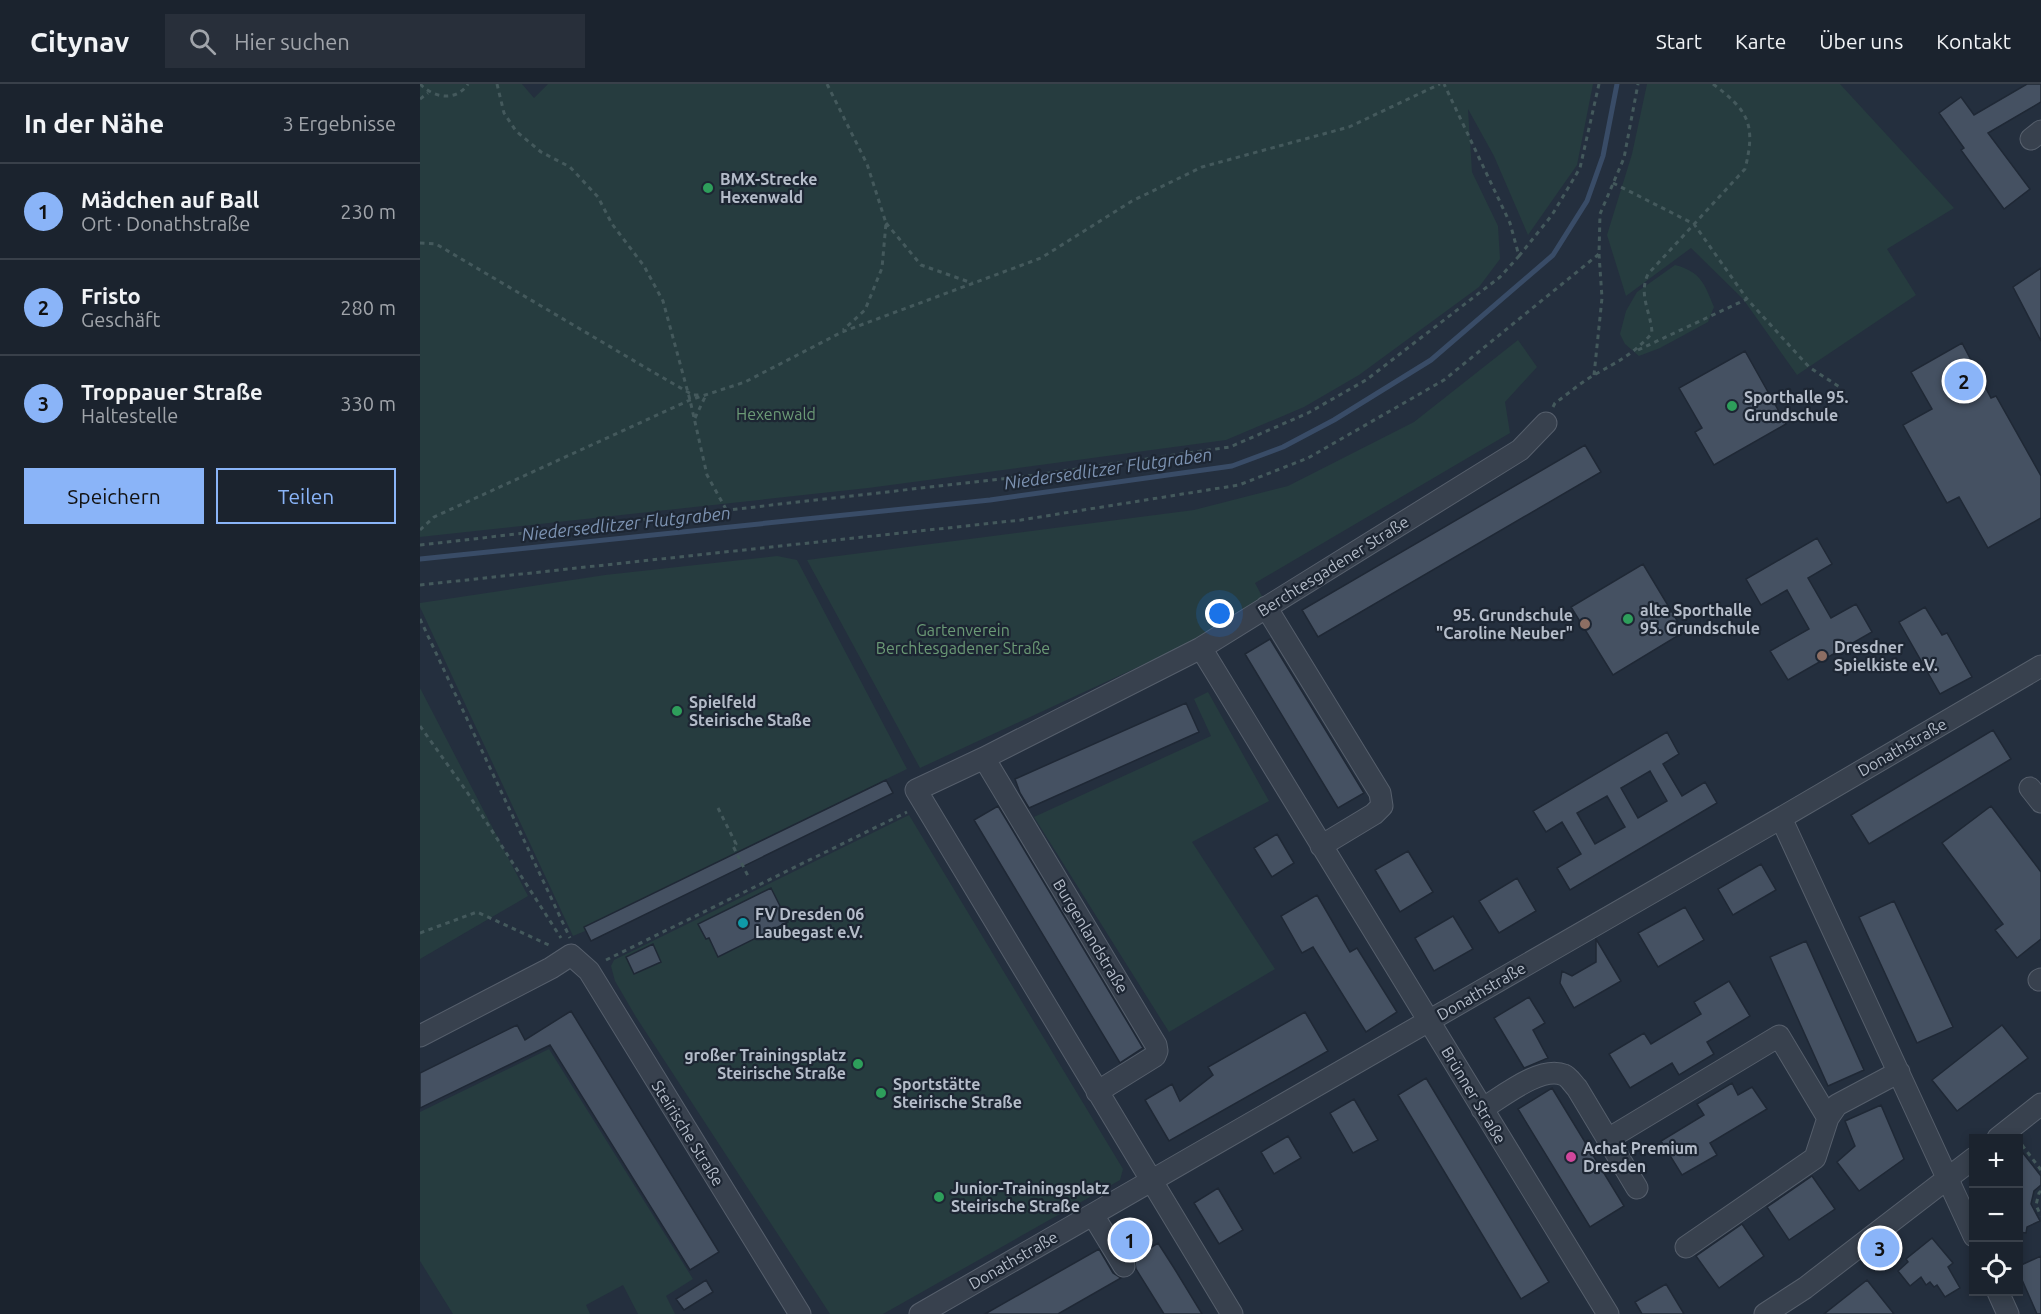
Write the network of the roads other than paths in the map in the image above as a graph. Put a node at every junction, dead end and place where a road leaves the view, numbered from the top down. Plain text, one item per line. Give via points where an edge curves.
1 (1546, 423) dead end
2 (1266, 607) junction
3 (1201, 648) junction
4 (2041, 666) edge
5 (984, 758) junction
6 (1781, 818) junction
7 (1321, 846) junction
8 (1429, 1021) junction
9 (420, 1036) edge
10 (1899, 1072) junction
11 (1097, 1092) junction
12 (2041, 1104) edge
13 (1482, 1109) junction
14 (1828, 1118) junction
15 (2003, 1134) edge
16 (1608, 1139) junction
17 (1969, 1162) edge
18 (1948, 1179) junction
19 (1151, 1181) junction
20 (1637, 1188) dead end
21 (1093, 1215) junction
22 (1969, 1225) edge
23 (1686, 1247) dead end
24 (1124, 1266) dead end
25 (2000, 1296) edge
26 (800, 1314) edge
27 (920, 1314) edge
28 (1232, 1314) edge
29 (1608, 1314) edge
30 (1765, 1314) edge
31 (2008, 1314) edge

1 - 2 street, Berchtesgadener Straße via 1520,450
2 - 3 street, Berchtesgadener Straße
2 - 7 street via 1380,793 1382,806 1374,814
3 - 5 street, Berchtesgadener Straße
3 - 7 street, Brünner Straße
4 - 6 street, Donathstraße
5 - 11 street, Burgenlandstraße via 1156,1045 1155,1056
5 - 11 street, Berchtesgadener Straße via 916,791
6 - 8 street, Donathstraße
6 - 10 street
7 - 8 street, Brünner Straße
8 - 13 street, Brünner Straße
8 - 19 street, Donathstraße
9 - 26 street, Steirische Straße via 572,955 589,971
10 - 14 street via 1837,1104
10 - 18 street
11 - 19 street
12 - 15 street
13 - 16 street via 1551,1072 1566,1076 1577,1088
13 - 29 street, Brünner Straße
14 - 16 street via 1779,1036
14 - 23 street via 1815,1158
16 - 20 street
17 - 18 street
18 - 22 street
18 - 30 street
19 - 21 street, Donathstraße
19 - 28 street
21 - 24 street
21 - 27 street, Donathstraße
25 - 31 street

